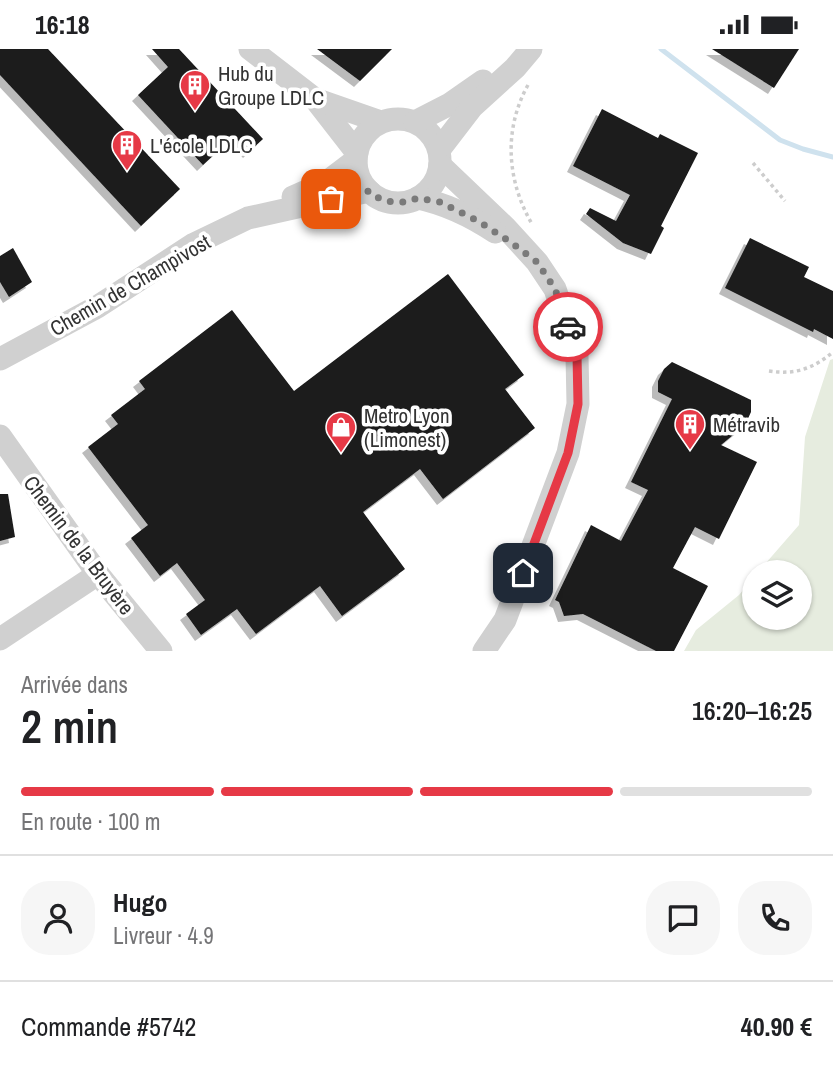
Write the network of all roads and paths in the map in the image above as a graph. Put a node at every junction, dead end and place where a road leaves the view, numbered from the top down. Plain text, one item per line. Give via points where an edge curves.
1 (250, 49) edge
2 (530, 49) edge
3 (533, 75) dead end
4 (315, 99) junction
5 (382, 122) junction
6 (415, 123) junction
7 (356, 157) junction
8 (439, 157) junction
9 (753, 163) dead end
10 (369, 191) junction
11 (418, 198) junction
12 (785, 201) dead end
13 (248, 218) junction
14 (536, 231) dead end
15 (537, 262) junction
16 (4, 350) edge
17 (833, 352) edge
18 (769, 372) dead end
19 (0, 436) edge
20 (98, 574) junction
21 (0, 639) edge
22 (161, 651) edge
23 (484, 651) edge

1 - 4 street
2 - 6 street
2 - 8 street via 472,107
3 - 14 path via 516,113 511,165 518,195
4 - 5 street
4 - 7 street
5 - 6 street
5 - 7 street via 362,140
6 - 8 street via 434,139
7 - 10 street
7 - 13 street, Chemin de Champivost via 327,182
8 - 11 street via 437,178
8 - 15 street
9 - 12 path
10 - 11 street via 392,202
10 - 13 street, Chemin de Champivost
11 - 15 street via 440,202 478,221
13 - 16 street, Chemin de Champivost via 194,244 97,307
15 - 23 street via 555,289 577,355 578,404 568,453 505,620
17 - 18 path via 807,369
19 - 20 street, Chemin de la Bruyère
20 - 21 street
20 - 22 street, Chemin de la Bruyère

